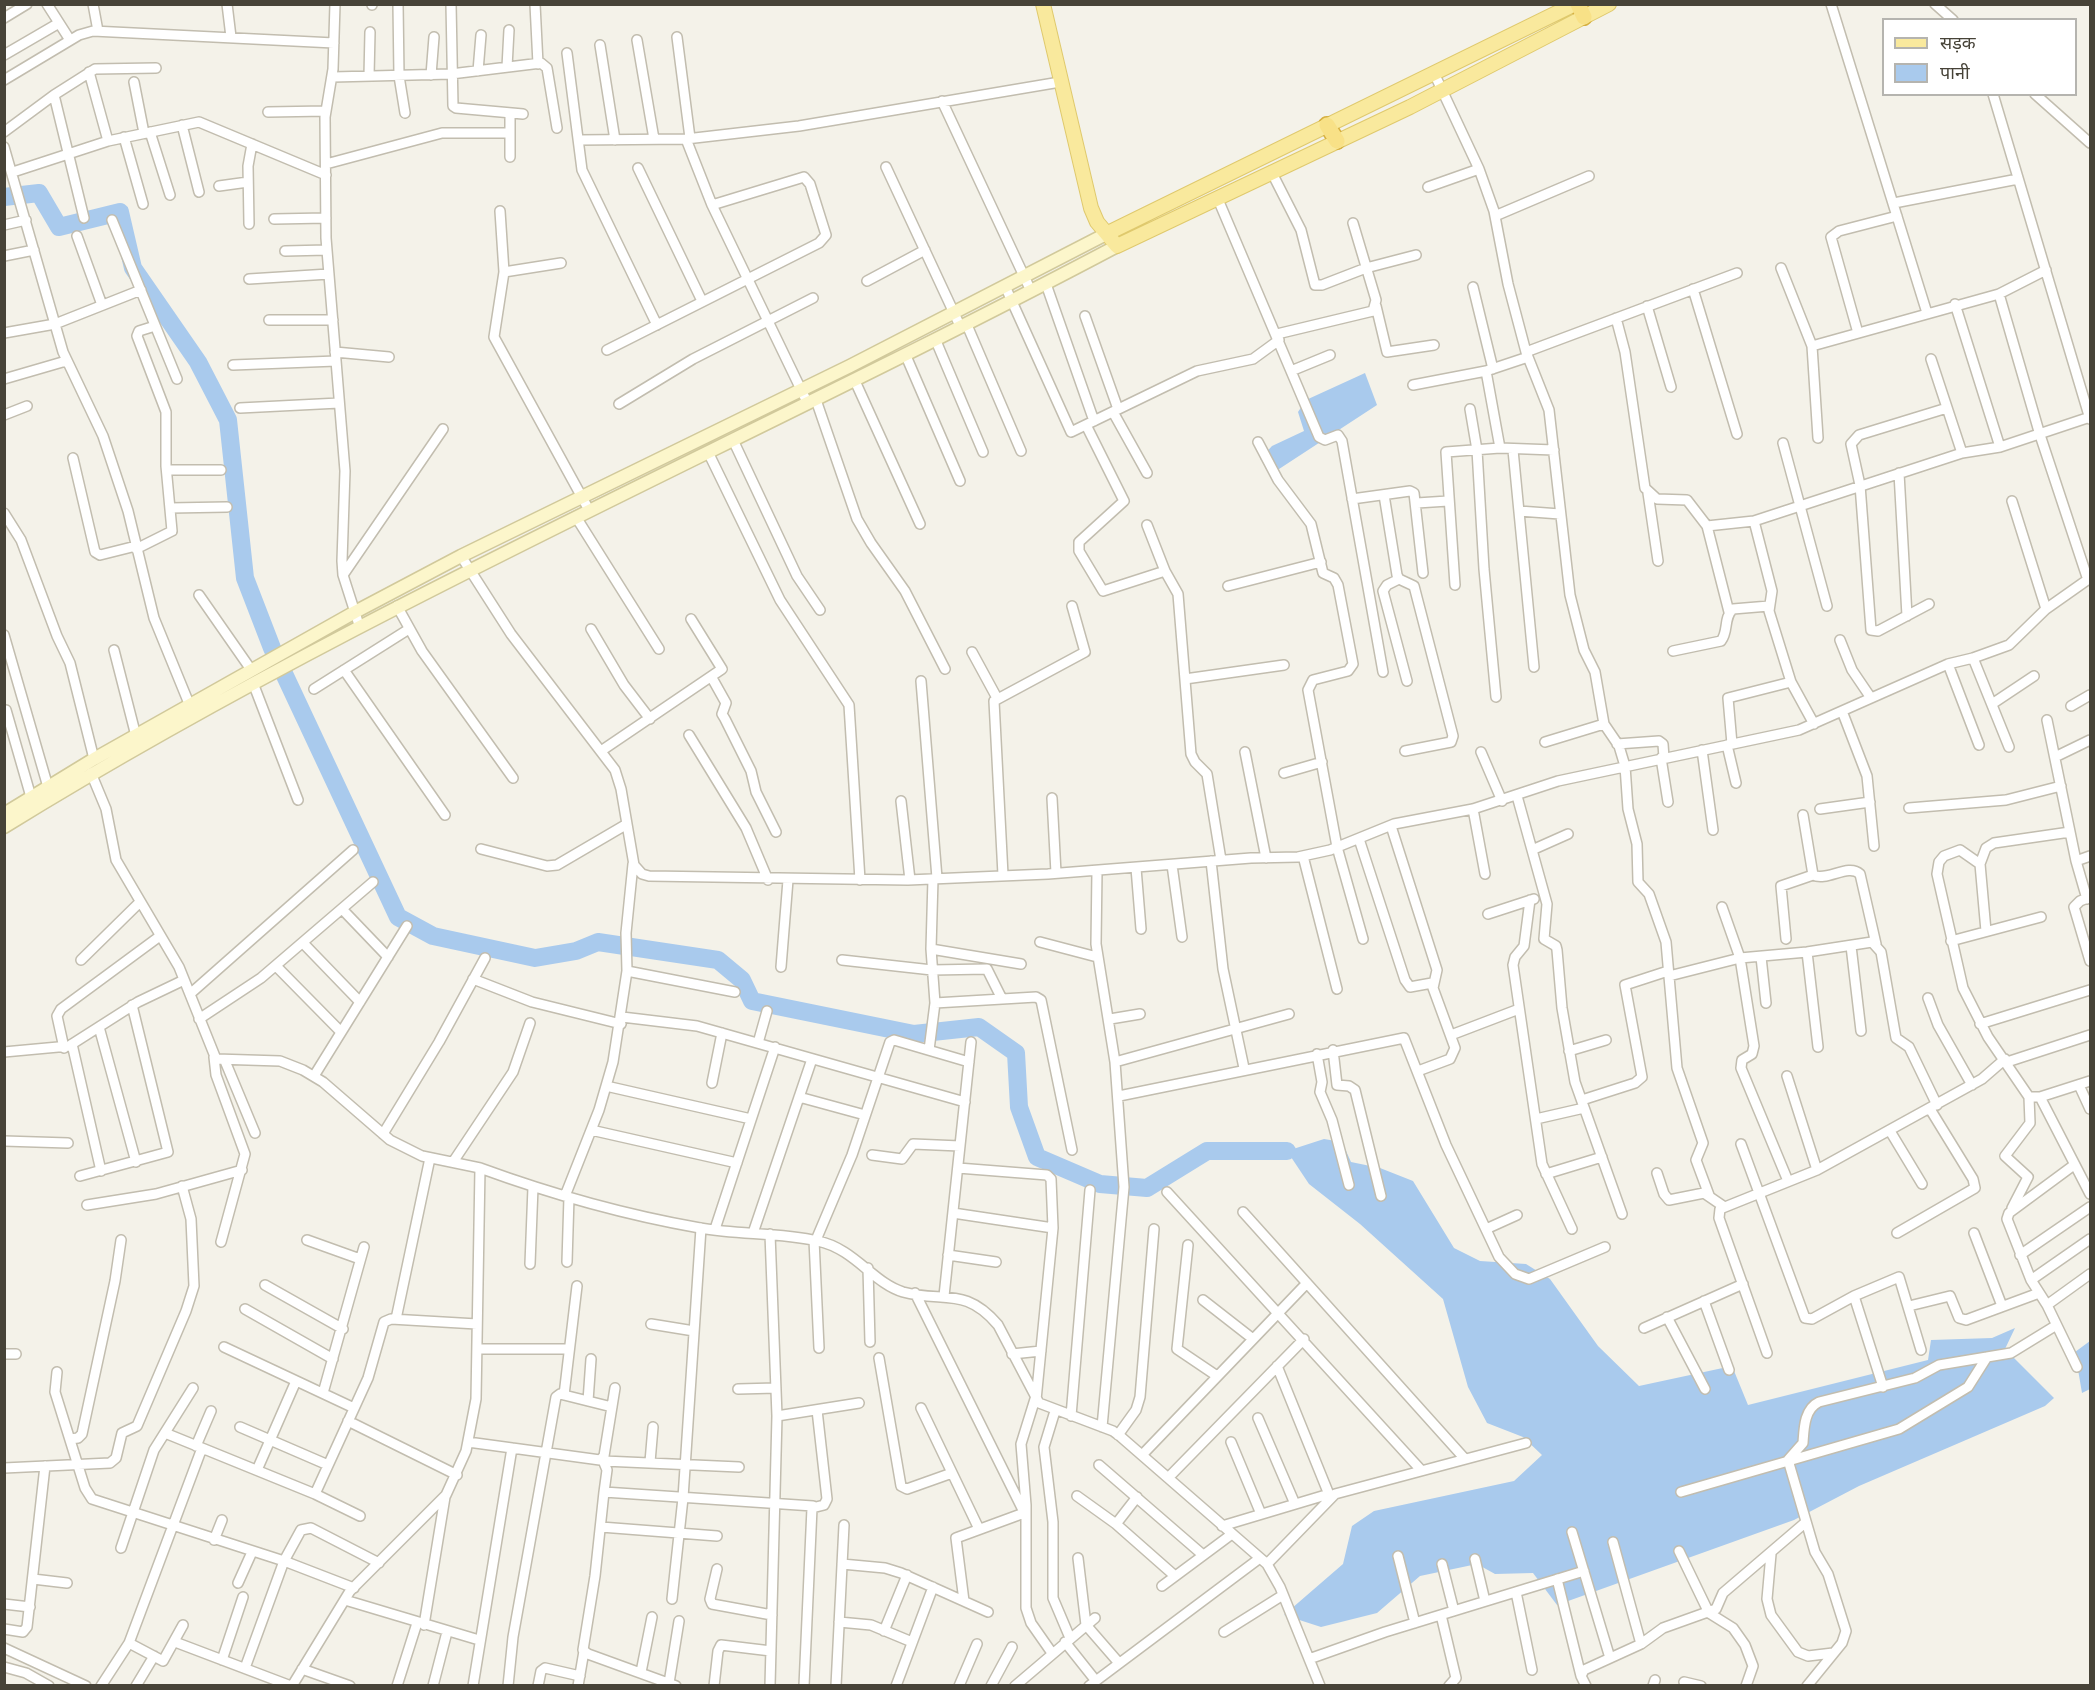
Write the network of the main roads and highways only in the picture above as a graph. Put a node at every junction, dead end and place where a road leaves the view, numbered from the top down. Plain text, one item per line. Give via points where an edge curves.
1 (1043, 4) edge
2 (1609, 4) edge
3 (1579, 9) edge
4 (1327, 126) junction
5 (1337, 141) junction
6 (1108, 233) junction
7 (1117, 246) junction
8 (537, 519) junction
9 (543, 533) junction
10 (290, 656) junction
11 (259, 674) junction
12 (4, 814) edge
13 (4, 827) edge

1 - 6 main road via 1091,208
2 - 3 main road
3 - 4 main road
3 - 5 main road via 1441,90
4 - 5 highway
4 - 6 main road
5 - 7 main road
6 - 7 main road
6 - 8 main road via 802,390
7 - 9 main road via 964,327
8 - 9 main road
8 - 10 main road via 355,612
9 - 10 main road
10 - 11 main road
11 - 12 main road via 190,706
11 - 13 main road

